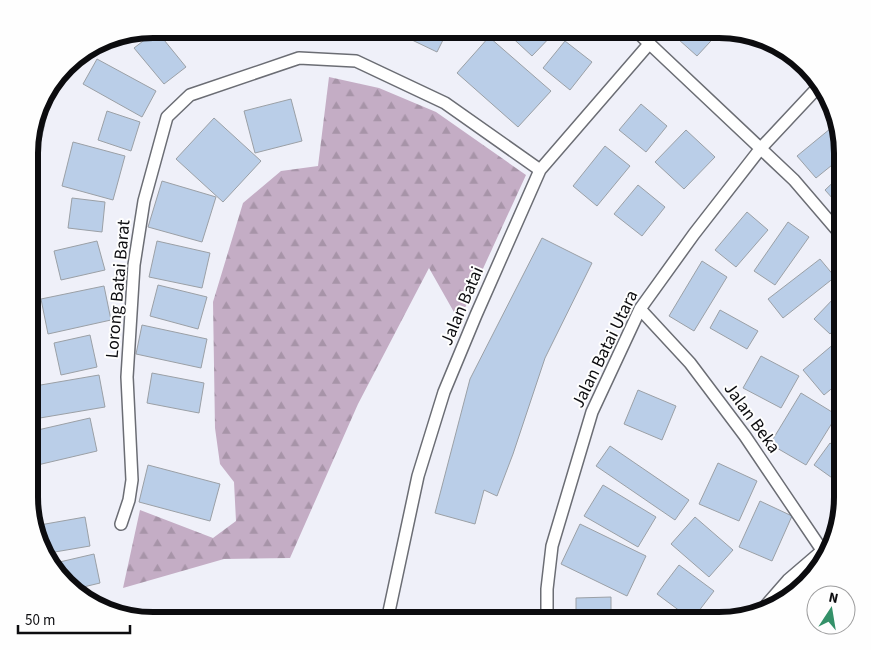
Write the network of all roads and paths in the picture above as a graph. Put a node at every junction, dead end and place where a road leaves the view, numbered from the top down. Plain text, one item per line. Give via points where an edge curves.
1 (643, 38) edge
2 (649, 44) junction
3 (815, 90) edge
4 (761, 148) junction
5 (540, 170) junction
6 (833, 226) edge
7 (640, 309) junction
8 (121, 524) dead end
9 (821, 549) edge
10 (815, 560) edge
11 (770, 600) edge
12 (389, 612) edge
13 (547, 612) edge

1 - 2 street
2 - 4 street
2 - 5 street, Jalan Batai
3 - 4 street, Jalan Batai Utara
4 - 6 street
4 - 7 street, Jalan Batai Utara
5 - 8 street, Lorong Batai Barat via 445,103 356,61 299,58 190,95 167,117 144,201 134,265 128,376 132,480
5 - 12 street, Jalan Batai via 444,392 418,476
7 - 9 street, Jalan Beka via 712,392
7 - 13 street, Jalan Batai Utara via 592,412 552,546
10 - 11 street via 788,580

